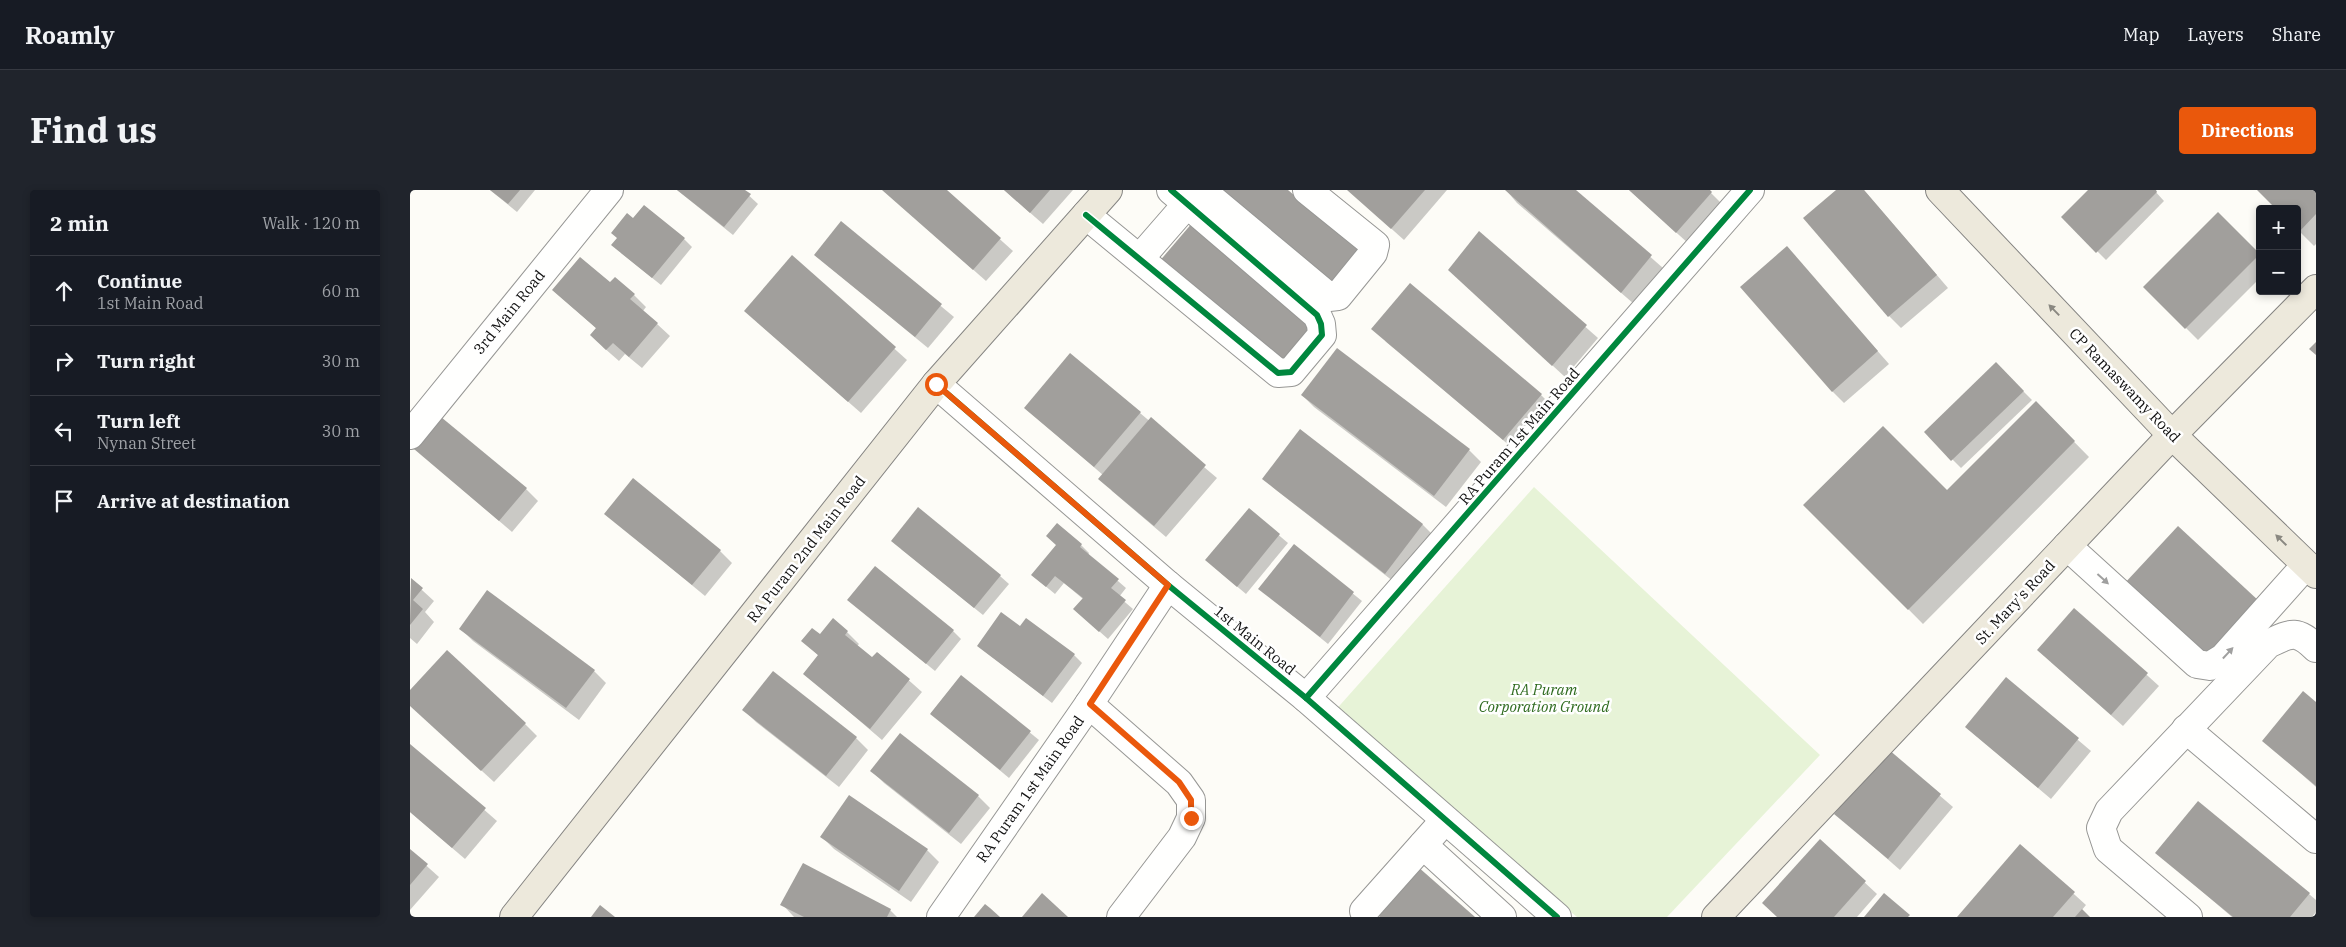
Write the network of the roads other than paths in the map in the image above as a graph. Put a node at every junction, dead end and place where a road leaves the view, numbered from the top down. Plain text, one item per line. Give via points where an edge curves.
1 (609, 190) edge
2 (1108, 190) edge
3 (1307, 190) edge
4 (1750, 190) edge
5 (1940, 190) edge
6 (1186, 195) edge
7 (1086, 214) junction
8 (1140, 258) junction
9 (2316, 289) edge
10 (936, 384) junction
11 (2172, 434) junction
12 (410, 435) edge
13 (2068, 546) junction
14 (2311, 570) edge
15 (1168, 585) junction
16 (2316, 648) edge
17 (1306, 698) junction
18 (1090, 704) junction
19 (2186, 729) junction
20 (1445, 820) junction
21 (2316, 839) edge
22 (1422, 845) junction
23 (1364, 911) dead end
24 (514, 917) edge
25 (941, 917) edge
26 (1120, 917) edge
27 (1502, 917) edge
28 (1557, 917) edge
29 (1716, 917) edge
30 (2188, 917) edge

1 - 12 street, 3rd Main Road
2 - 7 main road, RA Puram 2nd Main Road
3 - 6 street via 1375,245 1373,253 1338,296 1329,297
4 - 17 street, RA Puram 1st Main Road
11 -> 5 main road, CP Ramaswamy Road
6 - 8 street
6 - 8 street via 1316,315 1322,335 1290,372 1278,373
7 - 8 street
7 - 10 main road, RA Puram 2nd Main Road
9 - 11 main road, St. Mary's Road
10 - 15 street, 1st Main Road
10 - 24 main road, RA Puram 2nd Main Road
11 - 13 main road, St. Mary's Road
14 -> 11 main road, CP Ramaswamy Road
13 -> 14 street via 2197,664 2210,666 2223,658
13 - 29 main road, St. Mary's Road
15 - 17 street, 1st Main Road
15 - 18 street, RA Puram 1st Main Road
16 - 19 street via 2303,636 2287,634 2268,644
17 - 20 street, 1st Main Road
18 - 25 street, RA Puram 1st Main Road
18 - 26 street via 1179,782 1191,800 1191,818 1182,837
19 - 21 street
19 - 30 street via 2109,811 2101,828 2108,848
20 - 22 street
20 - 28 street, 1st Main Road
22 - 23 street
22 - 27 street

